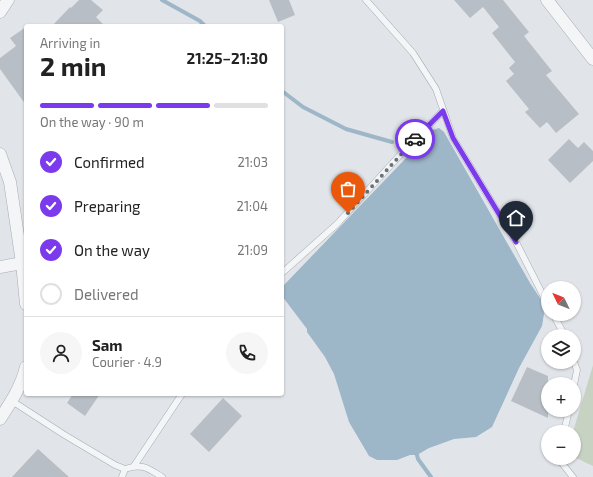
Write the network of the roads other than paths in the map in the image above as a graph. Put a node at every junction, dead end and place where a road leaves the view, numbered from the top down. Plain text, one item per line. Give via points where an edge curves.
1 (8, 0) edge
2 (366, 0) edge
3 (547, 0) edge
4 (0, 12) edge
5 (593, 59) edge
6 (443, 111) junction
7 (0, 154) edge
8 (22, 262) junction
9 (0, 267) edge
10 (284, 270) edge
11 (24, 283) edge
12 (541, 291) edge
13 (24, 375) edge
14 (181, 396) edge
15 (12, 401) junction
16 (0, 419) edge
17 (564, 465) edge
18 (134, 466) junction
19 (125, 469) junction
20 (122, 477) edge
21 (162, 477) edge
22 (573, 477) edge

1 - 4 street
2 - 6 lane via 413,53 436,89
3 - 5 street
6 - 10 lane via 337,224
6 - 12 lane via 453,138 516,242
7 - 8 street via 10,182
8 - 9 street
8 - 11 street
13 - 15 street
14 - 18 lane
15 - 16 street
15 - 19 lane
17 - 22 lane
18 - 19 lane
18 - 21 lane via 146,467
19 - 20 lane

